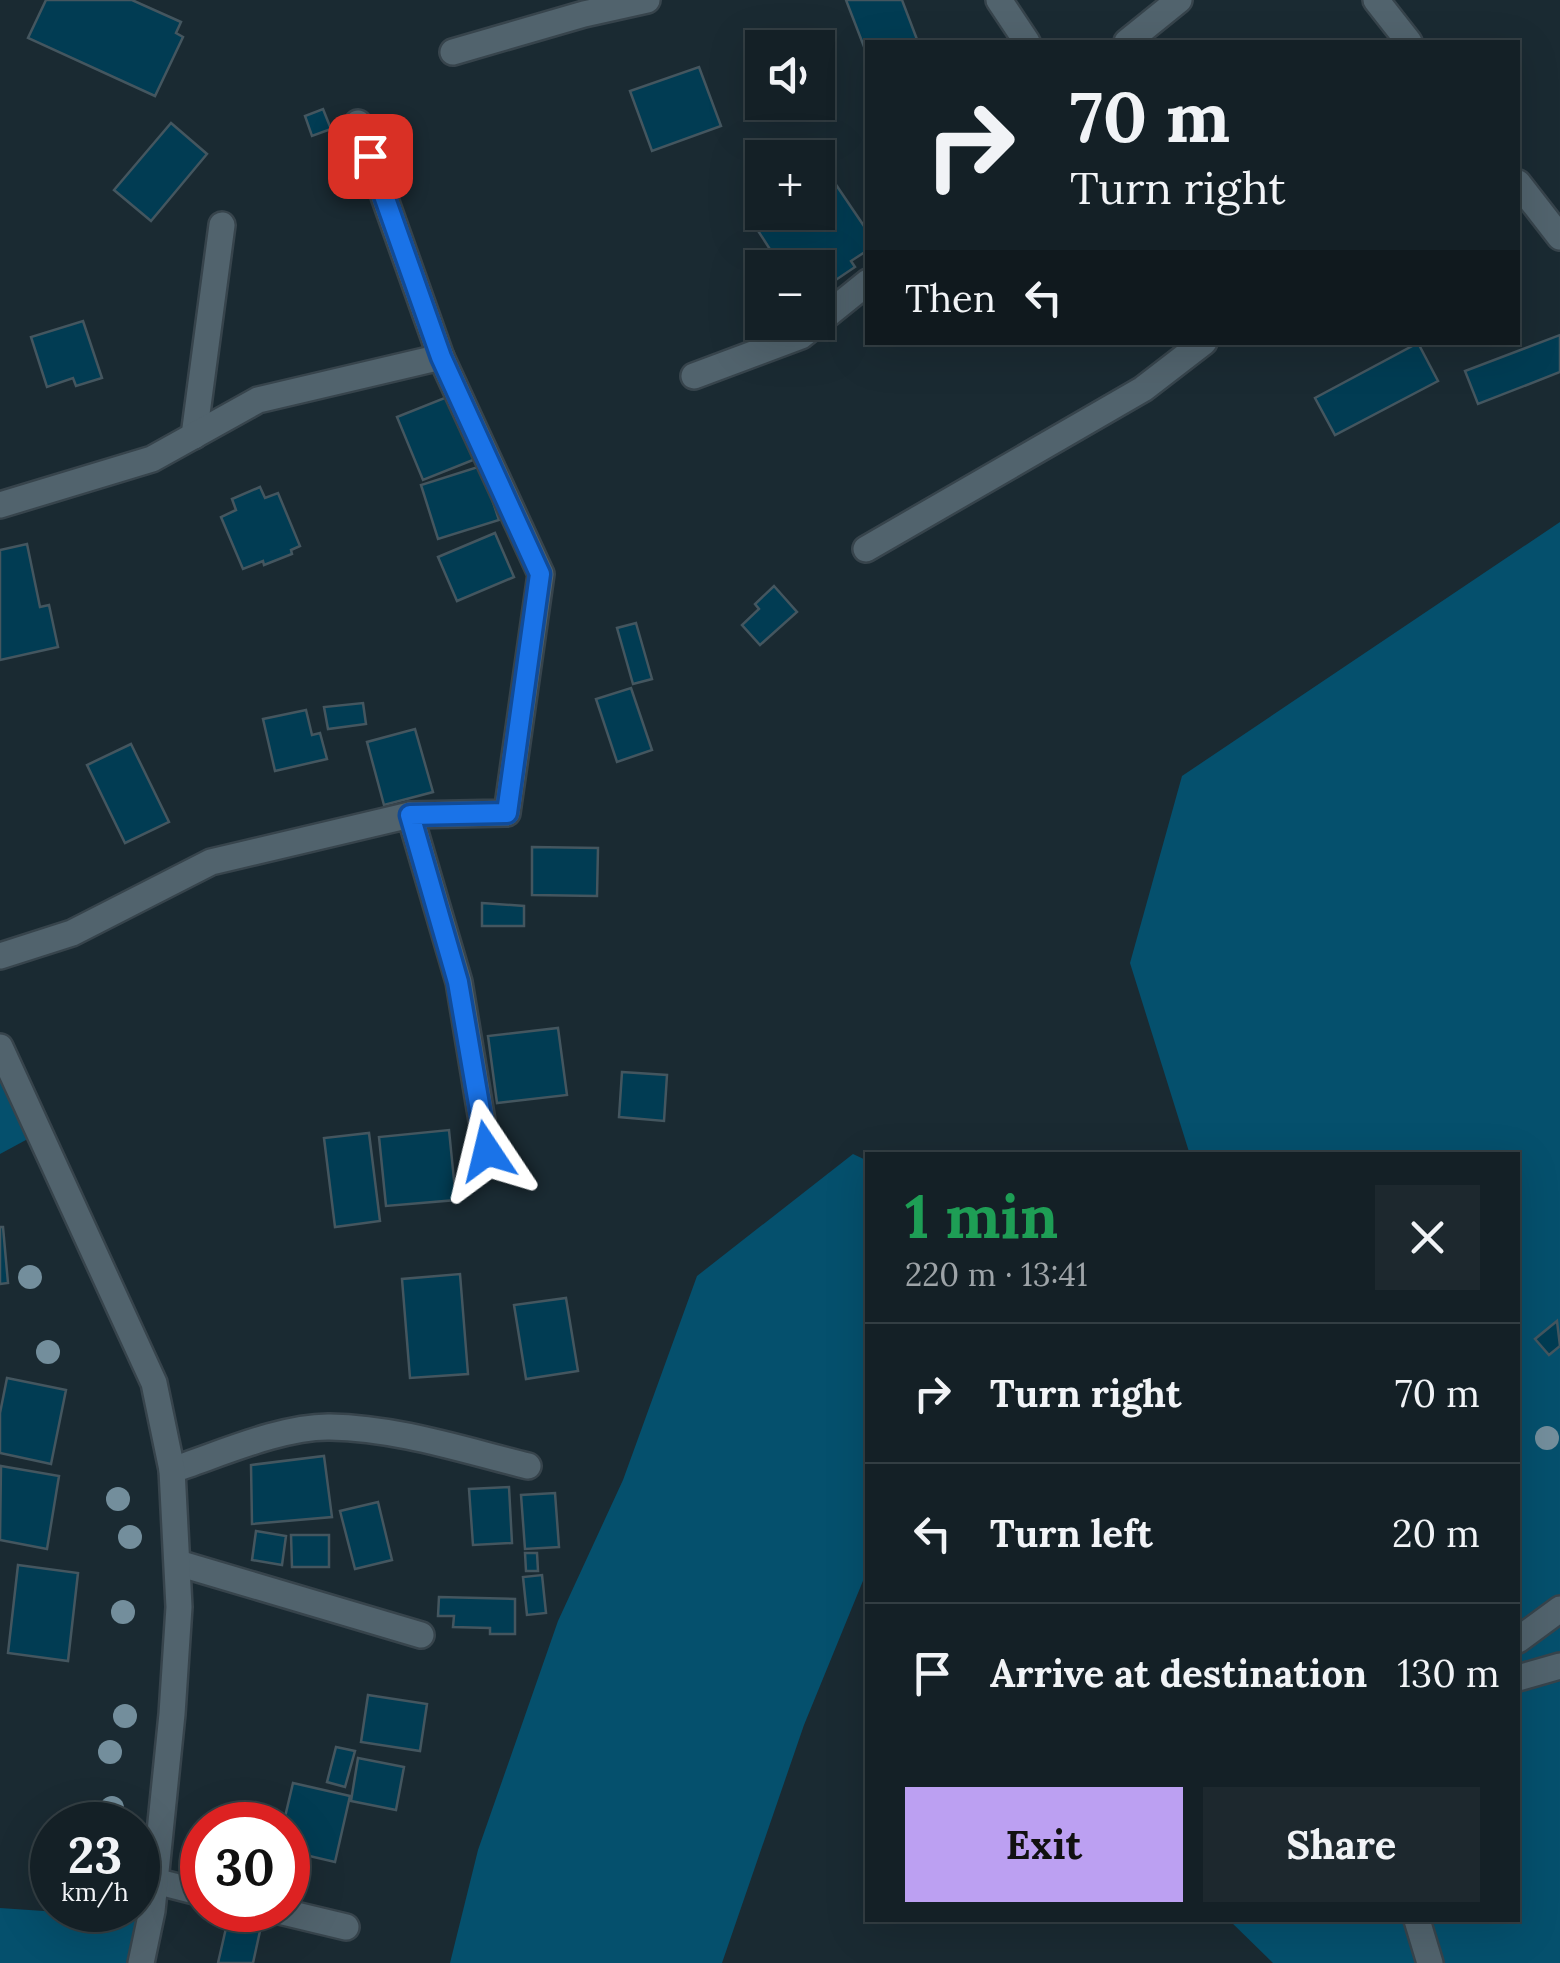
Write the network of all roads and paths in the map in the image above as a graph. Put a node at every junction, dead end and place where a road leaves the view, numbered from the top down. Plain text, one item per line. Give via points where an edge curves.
1 (648, 0) edge
2 (999, 0) edge
3 (1179, 0) edge
4 (1376, 0) edge
5 (1026, 40) edge
6 (1129, 40) edge
7 (1407, 40) edge
8 (452, 52) dead end
9 (358, 123) dead end
10 (1520, 186) edge
11 (222, 225) dead end
12 (1560, 237) edge
13 (865, 284) edge
14 (1200, 345) edge
15 (441, 357) junction
16 (694, 376) dead end
17 (194, 436) junction
18 (0, 505) edge
19 (866, 549) dead end
20 (410, 815) junction
21 (0, 956) edge
22 (0, 1047) edge
23 (487, 1151) dead end
24 (528, 1466) dead end
25 (172, 1470) junction
26 (178, 1562) junction
27 (1560, 1609) edge
28 (421, 1635) dead end
29 (1520, 1639) edge
30 (1560, 1666) edge
31 (1520, 1677) edge
32 (160, 1832) edge
33 (310, 1918) edge
34 (1418, 1922) edge
35 (346, 1927) dead end
36 (146, 1932) edge
37 (140, 1963) edge
38 (1430, 1963) edge

1 - 8 street
2 - 5 street
3 - 6 street
4 - 7 street
9 - 15 street
10 - 12 street
11 - 17 street
13 - 16 street via 801,336
14 - 19 street via 1144,389
15 - 17 street via 258,400
15 - 20 street via 540,574 507,813
17 - 18 street via 152,459
20 - 21 street via 211,862 72,933
20 - 23 street via 458,982
22 - 25 street via 154,1383
24 - 25 street via 409,1436 328,1427
25 - 26 street
26 - 28 street
26 - 32 street
27 - 29 street
30 - 31 street
33 - 35 street
34 - 38 street
36 - 37 street

